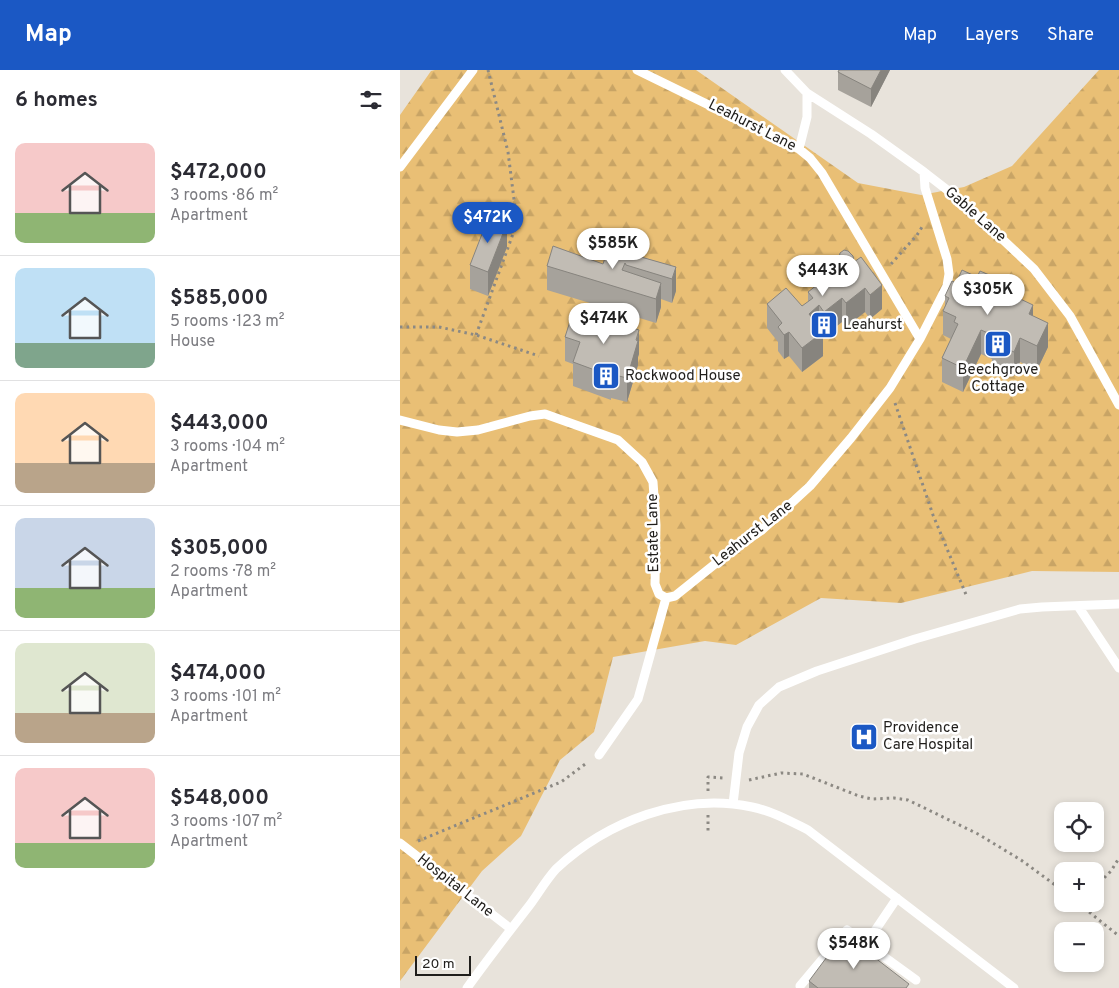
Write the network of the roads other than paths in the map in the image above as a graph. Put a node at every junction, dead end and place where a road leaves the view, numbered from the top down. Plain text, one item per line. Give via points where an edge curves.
1 (473, 70) edge
2 (637, 70) edge
3 (785, 70) edge
4 (806, 93) junction
5 (799, 149) junction
6 (400, 167) edge
7 (924, 172) junction
8 (920, 339) junction
9 (1119, 405) edge
10 (400, 420) edge
11 (666, 598) junction
12 (1119, 604) edge
13 (1078, 606) junction
14 (1119, 668) edge
15 (599, 755) road end
16 (733, 804) junction
17 (402, 845) edge
18 (898, 898) junction
19 (511, 929) junction
20 (866, 944) junction
21 (916, 980) dead end
22 (800, 986) dead end
23 (467, 988) edge
24 (1014, 988) edge

1 - 6 lane
2 - 5 lane, Leahurst Lane
3 - 4 lane, Gable Lane
4 - 5 lane via 807,117
4 - 7 lane, Gable Lane
5 - 8 lane, Leahurst Lane via 822,173
7 - 8 lane, Leahurst Lane via 925,188 949,274 947,286
7 - 9 lane, Gable Lane via 964,203 1034,269 1070,316
8 - 11 lane, Leahurst Lane via 890,388 810,486 783,512 674,596
10 - 11 lane, Estate Lane via 457,432 545,414 618,440 642,462 653,482 655,584 659,594
11 - 15 lane via 638,699
12 - 13 lane
13 - 14 lane
13 - 16 lane via 1020,609 915,639 780,687 759,705 747,727 739,753
16 - 18 lane via 779,815 808,830
16 - 19 lane via 663,810 632,819 596,838 556,870
17 - 19 lane, Hospital Lane
18 - 20 lane
18 - 24 lane
19 - 23 lane
20 - 21 lane
20 - 22 lane via 847,930

